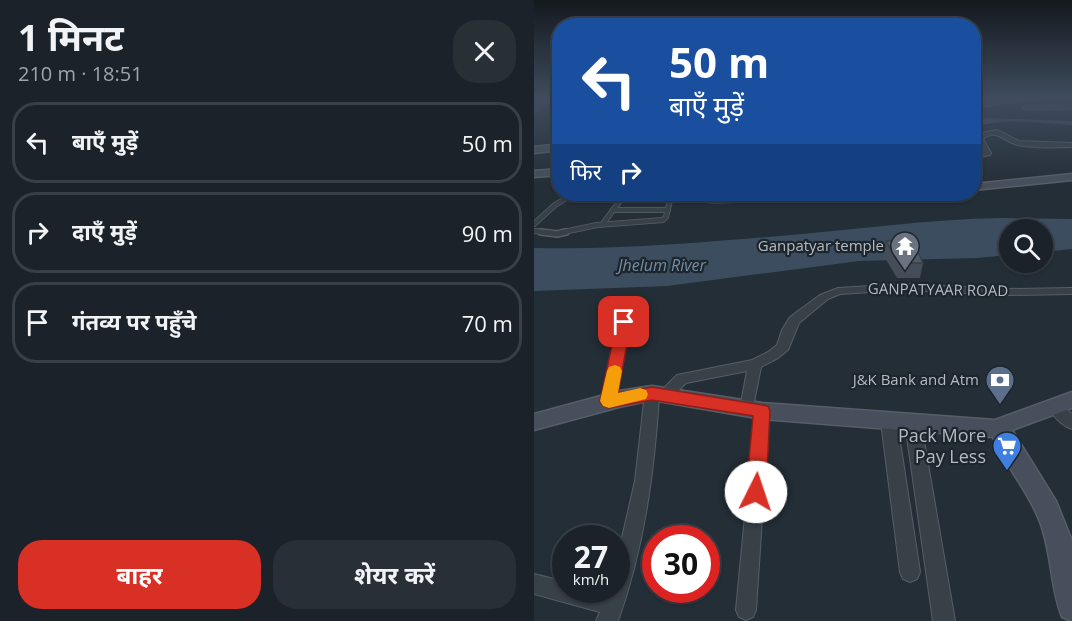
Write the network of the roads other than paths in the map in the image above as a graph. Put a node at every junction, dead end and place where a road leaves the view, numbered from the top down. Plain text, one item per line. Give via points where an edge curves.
1 (981, 137) edge
2 (981, 142) edge
3 (1072, 145) edge
4 (552, 147) edge
5 (534, 150) edge
6 (981, 154) edge
7 (552, 173) edge
8 (534, 174) edge
9 (1072, 177) edge
10 (981, 186) edge
11 (564, 201) edge
12 (620, 201) edge
13 (670, 201) edge
14 (613, 210) junction
15 (668, 210) junction
16 (534, 224) edge
17 (602, 225) junction
18 (534, 231) edge
19 (1072, 291) edge
20 (624, 306) dead end
21 (755, 364) junction
22 (658, 394) junction
23 (609, 401) junction
24 (1063, 403) edge
25 (754, 410) junction
26 (534, 422) edge
27 (889, 422) junction
28 (913, 423) junction
29 (1072, 423) edge
30 (1001, 429) junction
31 (910, 572) dead end
32 (1069, 574) edge
33 (534, 584) edge
34 (1072, 607) edge
35 (746, 610) dead end
36 (610, 613) edge
37 (944, 621) edge

1 - 3 street via 996,132 1018,143
2 - 6 street via 987,153
4 - 5 street
7 - 8 street
9 - 10 street
11 - 16 lane
12 - 14 lane
13 - 15 lane
14 - 15 lane
14 - 17 lane
15 - 17 lane via 666,218 660,221
17 - 18 lane via 557,234
19 - 21 street, GANPATYAAR ROAD via 902,287 838,291 790,324 780,351
20 - 23 street
21 - 22 street, GANPATYAAR ROAD via 692,375
21 - 25 street
22 - 23 street
22 - 25 street
22 - 36 street via 637,524
23 - 26 street
24 - 29 street
24 - 30 street via 1004,424
25 - 27 street
25 - 35 street
27 - 28 street
27 - 31 street
28 - 30 street
28 - 37 street
30 - 32 street via 1047,510
32 - 34 street
33 - 36 street

